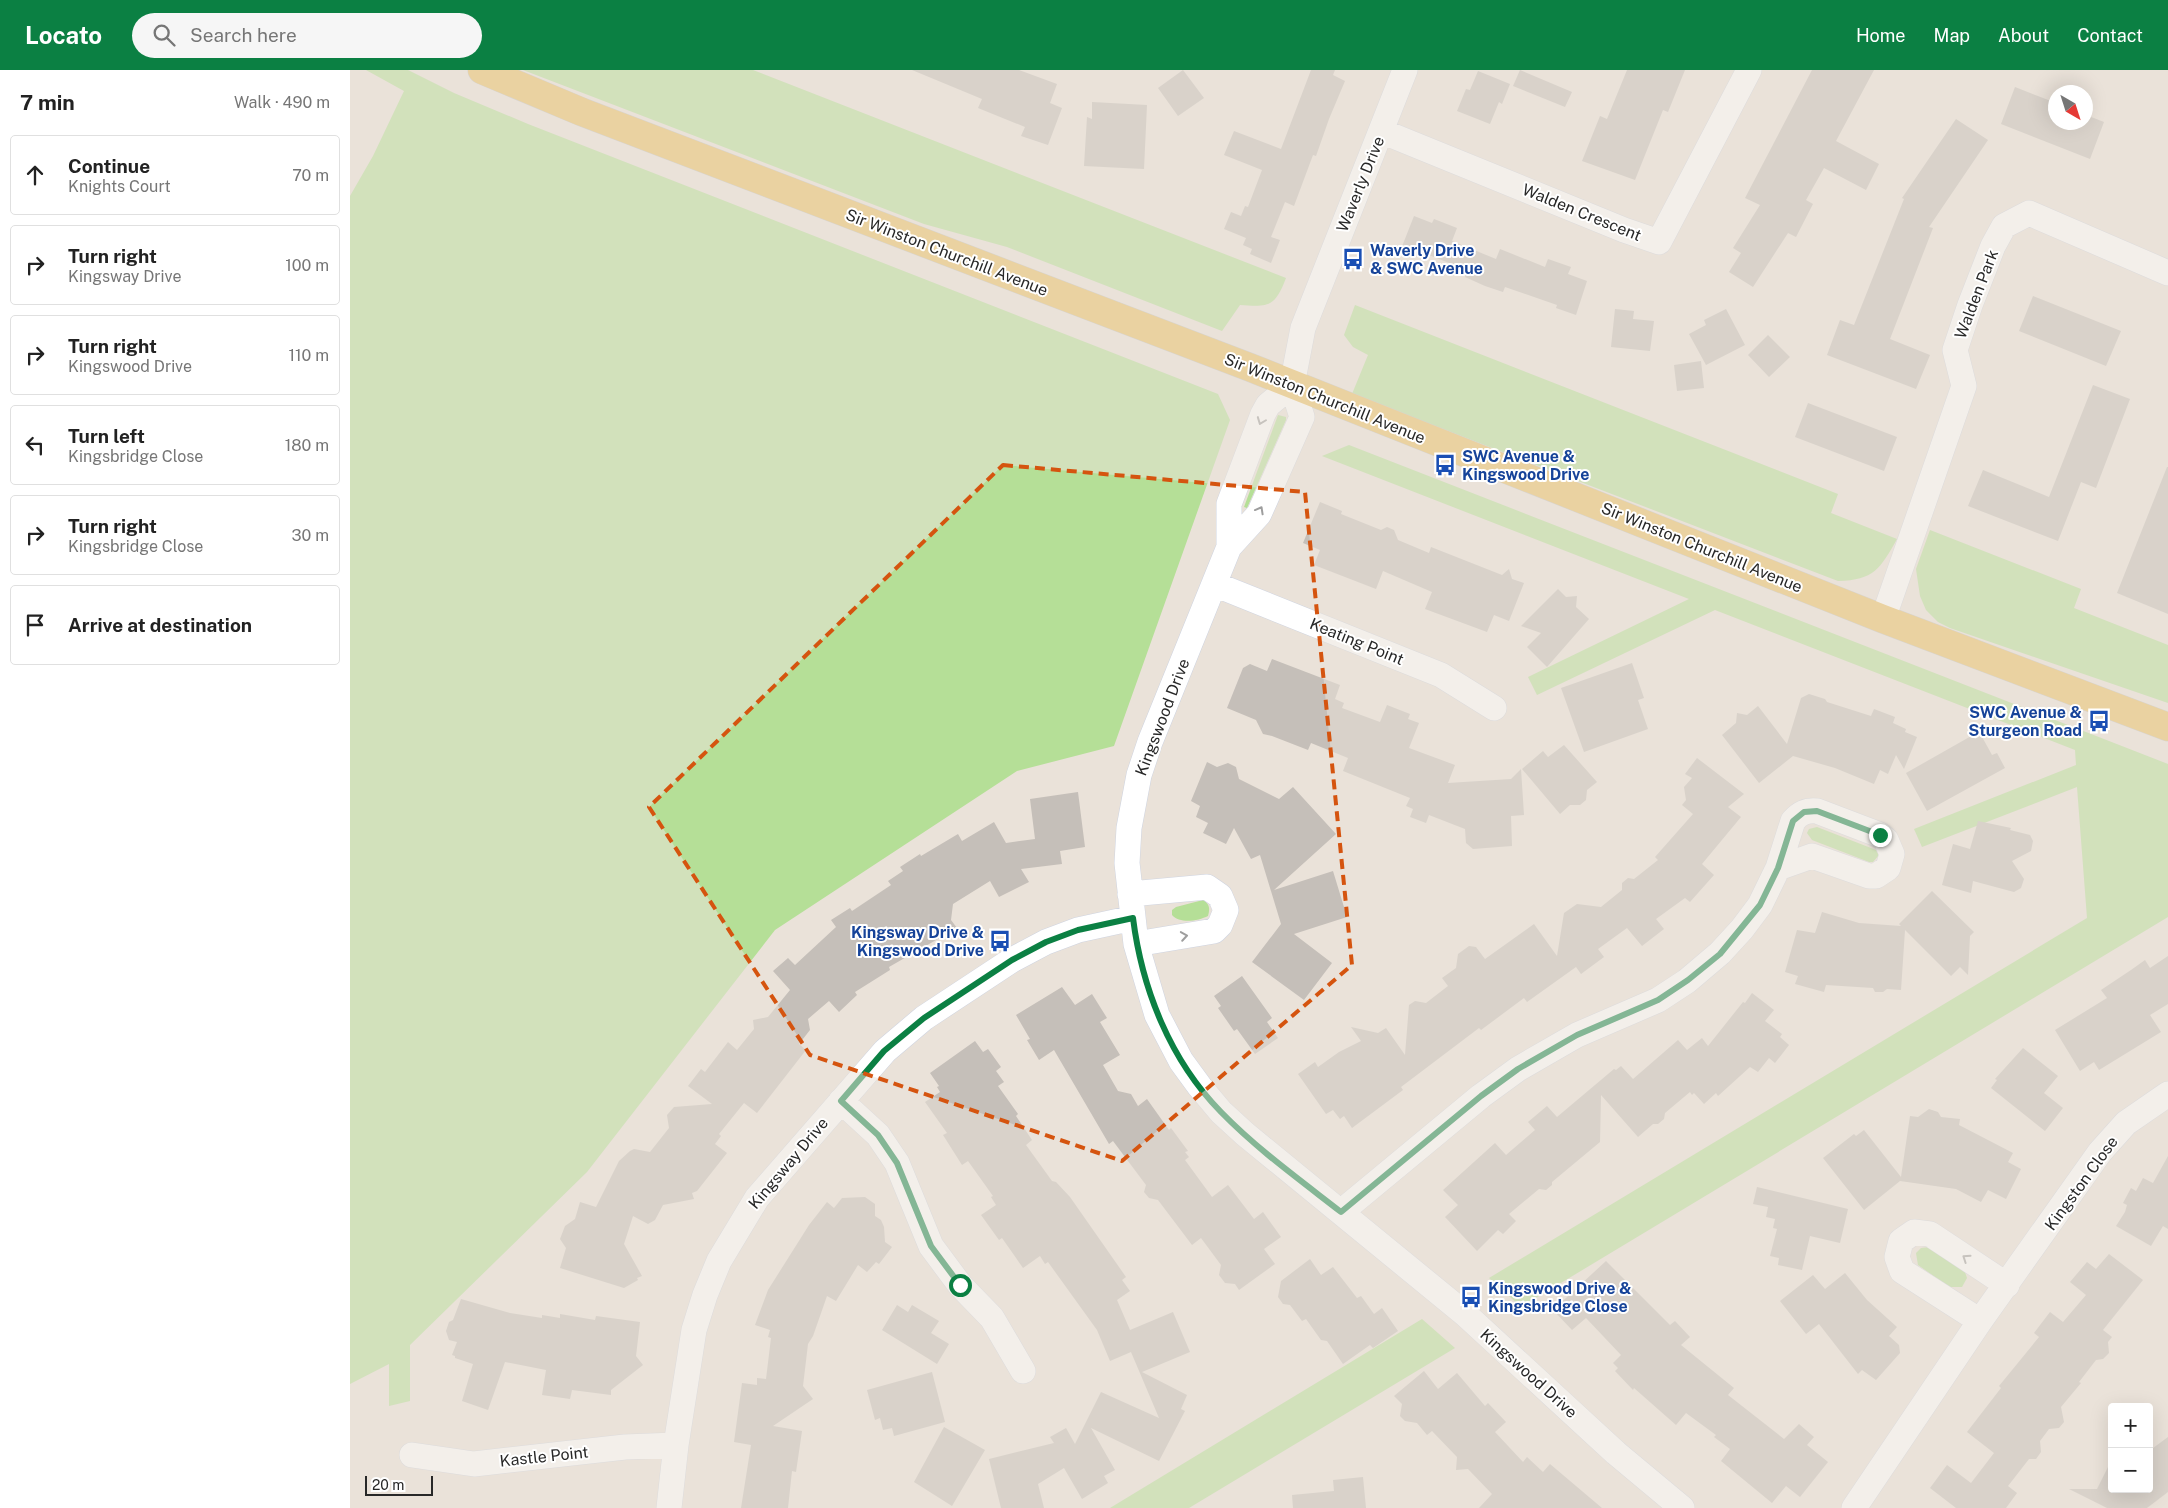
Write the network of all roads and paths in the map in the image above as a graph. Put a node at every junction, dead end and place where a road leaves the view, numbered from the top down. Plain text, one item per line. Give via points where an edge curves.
1 (482, 70) edge
2 (1405, 70) edge
3 (1749, 70) edge
4 (1381, 131) junction
5 (2168, 273) edge
6 (1292, 385) junction
7 (1228, 547) junction
8 (1214, 584) junction
9 (1883, 619) junction
10 (1494, 708) dead end
11 (2168, 727) edge
12 (1778, 868) dead end
13 (1132, 906) junction
14 (1136, 944) junction
15 (2168, 1094) edge
16 (841, 1101) junction
17 (1341, 1212) junction
18 (2007, 1285) junction
19 (1980, 1321) junction
20 (1023, 1371) dead end
21 (676, 1445) junction
22 (412, 1455) dead end
23 (669, 1508) edge
24 (1682, 1508) edge
25 (1854, 1508) edge

1 - 6 main road, Sir Winston Churchill Avenue
2 - 4 street, Waverly Drive
3 - 4 street, Walden Crescent via 1659,242
4 - 6 street, Waverly Drive via 1303,328
5 - 9 street, Walden Park via 2029,213 2004,226 1993,246 1955,350 1964,386
6 -> 7 street, Kingswood Drive via 1268,405 1263,414 1229,504
7 -> 6 street, Kingswood Drive via 1259,514 1302,418
6 - 9 main road, Sir Winston Churchill Avenue
7 - 8 street, Kingswood Drive
8 - 10 street, Keating Point via 1441,675
8 - 13 street, Kingswood Drive via 1139,775 1128,836 1127,863
9 - 11 main road, Sir Winston Churchill Avenue
12 - 17 street via 1760,905 1742,929 1720,954 1688,980 1658,1000 1577,1035 1518,1069
13 - 14 street, Kingswood Drive
14 -> 13 street via 1214,931 1226,910 1220,896 1207,887
13 - 16 street, Kingsway Drive via 1012,960 924,1018 884,1051
14 - 17 street, Kingswood Drive via 1157,1015 1181,1061 1200,1087 1245,1134
15 - 18 street, Kingston Close via 2126,1123 2100,1152
16 - 20 street via 878,1135 897,1163 931,1246 960,1285 992,1318
16 - 21 street, Kingsway Drive via 757,1198 720,1261 694,1330
17 - 24 street, Kingswood Drive via 1465,1314 1616,1453
18 - 19 street, Kingston Close
18 -> 19 street via 1930,1234 1914,1232 1901,1241 1897,1257 1902,1271
19 - 25 street, Kingston Close
21 - 22 street, Kastle Point via 625,1447 474,1464
21 - 23 street, Kingsway Drive

